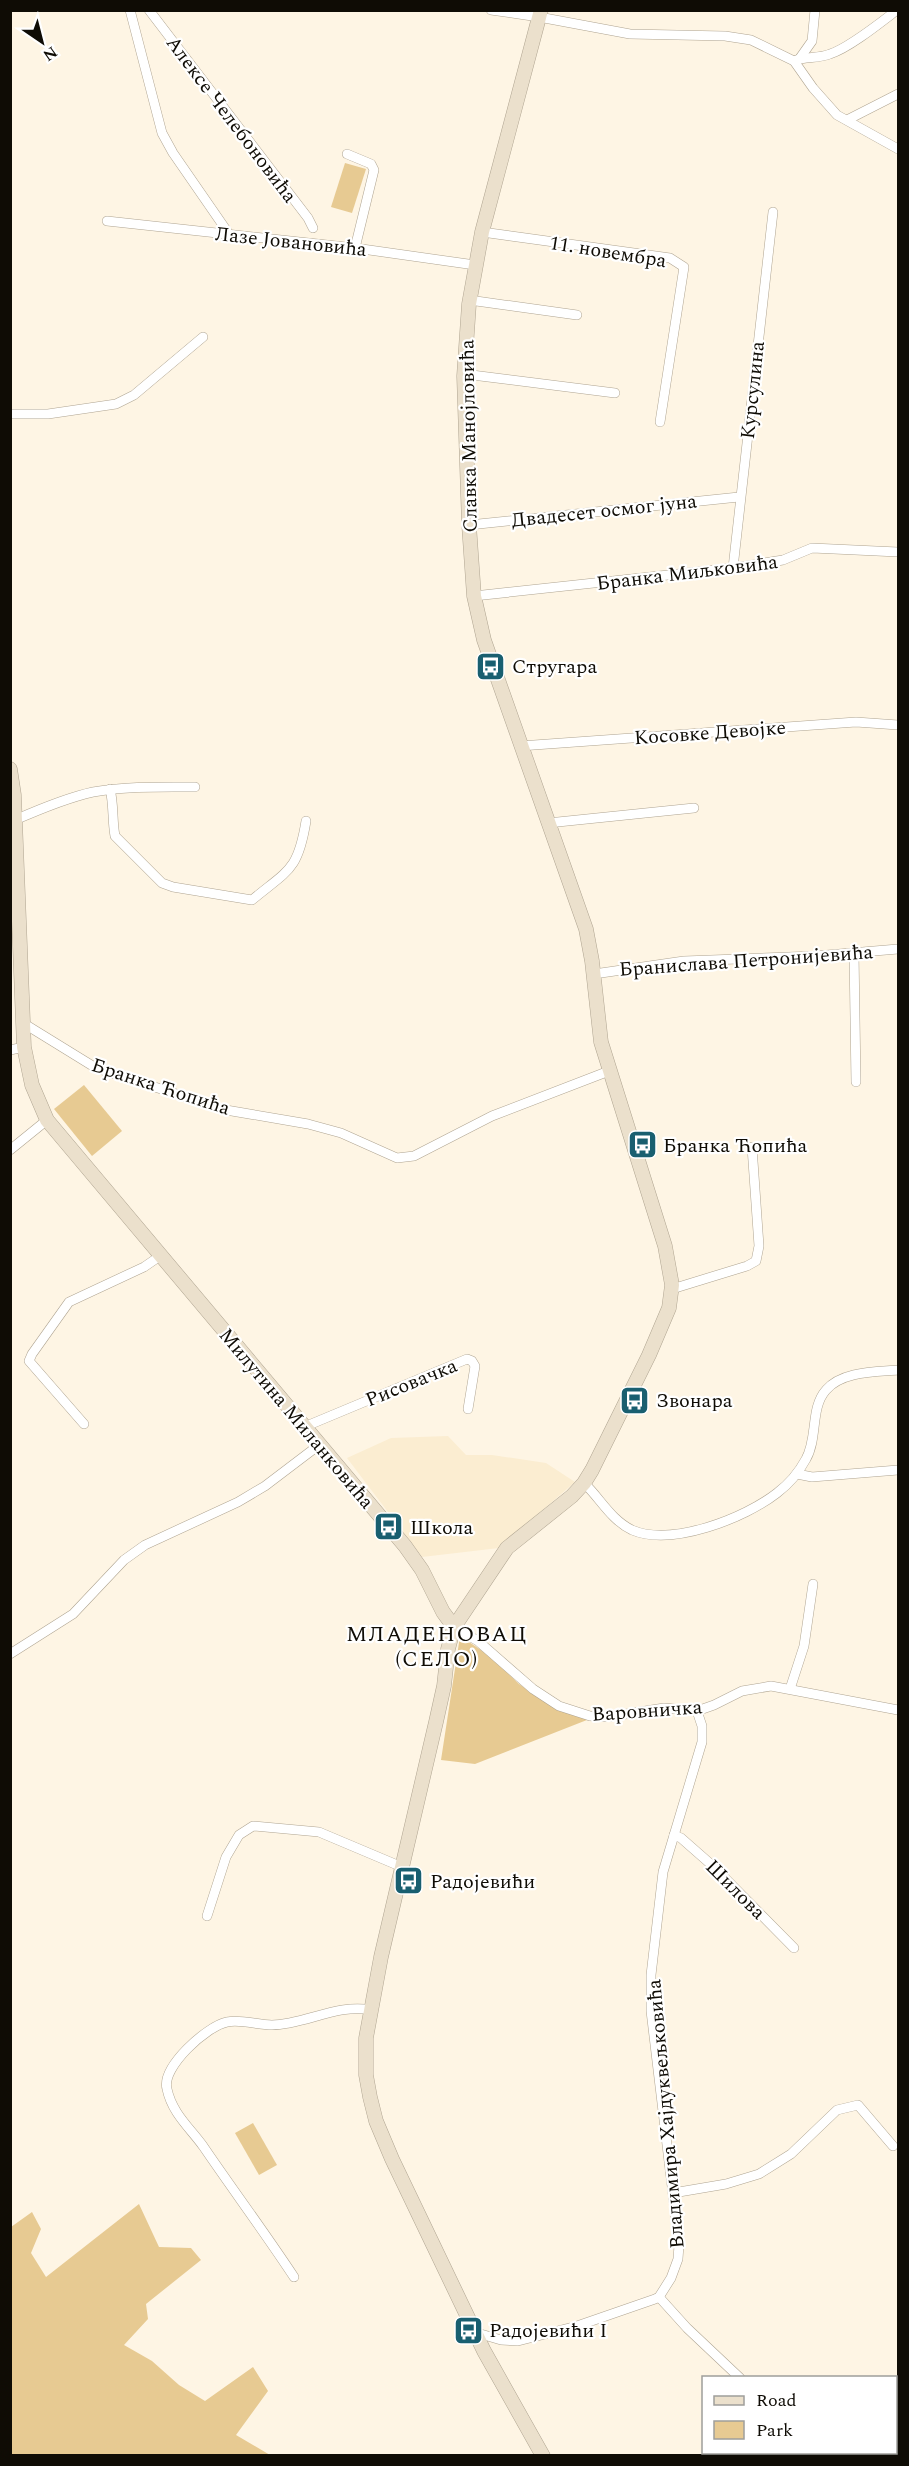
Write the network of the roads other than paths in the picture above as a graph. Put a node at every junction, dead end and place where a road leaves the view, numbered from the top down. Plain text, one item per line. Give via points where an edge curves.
1 (130, 10) edge
2 (149, 10) edge
3 (491, 10) edge
4 (815, 10) edge
5 (897, 10) edge
6 (540, 14) edge
7 (797, 59) junction
8 (898, 94) edge
9 (847, 120) junction
10 (898, 149) edge
11 (347, 154) dead end
12 (773, 212) dead end
13 (107, 221) dead end
14 (313, 228) dead end
15 (482, 232) junction
16 (230, 234) junction
17 (355, 248) junction
18 (475, 265) junction
19 (469, 300) junction
20 (577, 315) dead end
21 (203, 337) dead end
22 (464, 374) junction
23 (615, 393) dead end
24 (10, 414) edge
25 (660, 422) dead end
26 (740, 497) junction
27 (469, 525) junction
28 (898, 552) edge
29 (733, 568) junction
30 (474, 596) junction
31 (898, 725) edge
32 (520, 746) junction
33 (10, 769) edge
34 (195, 787) dead end
35 (110, 789) junction
36 (694, 808) dead end
37 (15, 820) junction
38 (306, 821) dead end
39 (548, 823) junction
40 (898, 950) edge
41 (854, 953) junction
42 (594, 974) junction
43 (22, 1023) junction
44 (17, 1048) edge
45 (609, 1071) junction
46 (856, 1082) dead end
47 (47, 1120) junction
48 (752, 1147) dead end
49 (10, 1150) edge
50 (160, 1256) junction
51 (672, 1289) junction
52 (898, 1370) edge
53 (468, 1409) dead end
54 (84, 1424) dead end
55 (304, 1427) junction
56 (319, 1444) junction
57 (898, 1470) edge
58 (797, 1474) junction
59 (584, 1483) junction
60 (813, 1584) dead end
61 (454, 1626) junction
62 (10, 1654) edge
63 (790, 1689) junction
64 (898, 1710) edge
65 (697, 1711) junction
66 (674, 1835) junction
67 (402, 1867) junction
68 (207, 1916) dead end
69 (794, 1948) dead end
70 (371, 2010) junction
71 (892, 2146) dead end
72 (674, 2193) junction
73 (294, 2277) dead end
74 (659, 2297) junction
75 (474, 2331) junction
76 (738, 2376) edge
77 (543, 2456) edge

1 - 16 street, Алексе Челебоновића via 162,133
2 - 14 street, Алексе Челебоновића
3 - 6 street
4 - 7 street via 812,41
5 - 7 street via 832,54
6 - 7 street via 630,34 751,40
6 - 15 main road, Славка Манојловића
7 - 9 street via 813,88 837,115
8 - 9 street
9 - 10 street
11 - 17 street via 370,164 374,170
12 - 26 street, Курсулина
13 - 16 street, Лазе Јовановића
15 - 18 main road, Славка Манојловића
15 - 25 street, 11. новембра via 670,258 684,267
16 - 17 street, Лазе Јовановића
17 - 18 street, Лазе Јовановића
18 - 19 main road, Славка Манојловића
19 - 20 street
19 - 22 main road, Славка Манојловића
21 - 24 street via 134,395 116,404 48,414
22 - 23 street
22 - 27 main road, Славка Манојловића
26 - 27 street, Двадесет осмог јуна
26 - 29 street, Курсулина
27 - 30 main road, Славка Манојловића
28 - 29 street, Бранка Миљковића via 812,548 783,560
29 - 30 street, Бранка Миљковића
30 - 32 main road, Славка Манојловића via 484,640
31 - 32 street, Косовке Девојке via 856,722
32 - 39 main road, Славка Манојловића
33 - 37 main road, Милутина Миланковића
34 - 35 street
35 - 37 street via 61,801
35 - 38 street via 115,836 162,883 252,900 292,869 303,845
36 - 39 street
37 - 43 main road, Милутина Миланковића
39 - 42 main road, Славка Манојловића via 584,922
40 - 41 street, Бранислава Петронијевића
41 - 42 street, Бранислава Петронијевића via 684,961
41 - 46 street
42 - 45 main road, Славка Манојловића via 597,1018
43 - 44 main road, Милутина Миланковића
43 - 45 street, Бранка Ћопића via 96,1068 226,1110 341,1133 397,1158 414,1155 492,1116
44 - 47 main road, Милутина Миланковића
45 - 51 main road, Славка Манојловића via 665,1246
47 - 49 street
47 - 50 main road, Милутина Миланковића
48 - 51 street via 759,1246 756,1261
50 - 54 street via 69,1302 32,1354 29,1361
50 - 55 main road, Милутина Миланковића
51 - 59 main road, Славка Манојловића via 669,1308 654,1344
52 - 58 street via 850,1376 826,1389 820,1399 813,1444
53 - 55 street, Рисовачка via 475,1369 467,1359
55 - 56 main road, Милутина Миланковића
56 - 61 main road, Милутина Миланковића via 417,1561
56 - 62 street via 238,1502 145,1545 124,1560 73,1614
57 - 58 street via 812,1477
58 - 59 street via 779,1492 750,1511 662,1536 639,1533 621,1524
59 - 61 main road, Славка Манојловића via 507,1548
60 - 63 street via 804,1646
61 - 65 street, Варовничка via 478,1641 533,1689 578,1713 607,1717 664,1708
61 - 67 main road
63 - 64 street, Варовничка
63 - 65 street, Варовничка via 749,1688
65 - 66 street, Владимира Хајдуквељковића via 702,1742
66 - 69 street, Шилова via 714,1867
66 - 72 street, Владимира Хајдуквељковића via 663,1872 651,1975 651,2011
67 - 68 street via 319,1832 253,1826 239,1835 226,1857
67 - 70 main road
70 - 73 street via 340,2012 280,2025 236,2021 221,2024 178,2058 166,2079 174,2110
70 - 75 main road via 366,2065 376,2121
71 - 72 street via 858,2105 837,2110 805,2142 759,2174
72 - 74 street, Владимира Хајдуквељковића via 679,2253 671,2278
74 - 75 street via 577,2326 518,2341
74 - 76 street
75 - 77 main road

